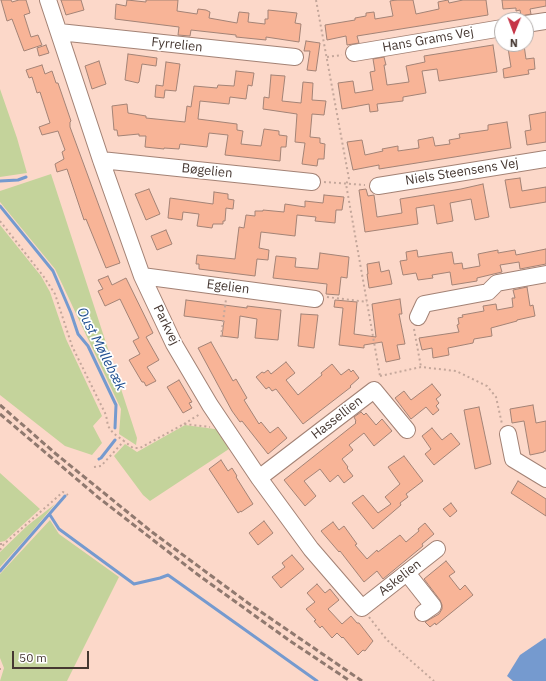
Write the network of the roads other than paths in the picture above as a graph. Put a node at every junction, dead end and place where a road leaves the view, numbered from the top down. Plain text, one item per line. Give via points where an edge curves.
1 (48, 0) edge
2 (546, 21) edge
3 (534, 23) edge
4 (494, 29) edge
5 (59, 32) junction
6 (354, 53) dead end
7 (295, 57) dead end
8 (546, 158) edge
9 (101, 160) junction
10 (312, 182) road end
11 (378, 186) road end
12 (546, 274) edge
13 (142, 276) junction
14 (315, 299) road end
15 (418, 317) road end
16 (406, 430) dead end
17 (508, 434) road end
18 (259, 478) junction
19 (546, 479) edge
20 (437, 549) dead end
21 (407, 573) junction
22 (362, 608) joint
23 (423, 613) dead end

1 - 5 street, Parkvej
2 - 3 street
4 - 6 street, Hans Grams Vej
5 - 7 street, Fyrrelien
5 - 9 street, Parkvej
8 - 11 street, Niels Steensens Vej
9 - 10 street, Bøgelien
9 - 13 street, Parkvej
12 - 15 street via 497,283 488,292 424,304
13 - 14 street, Egelien
13 - 18 street, Parkvej via 174,344 210,405
16 - 18 street, Hassellien via 374,390
17 - 19 street via 513,459
18 - 22 street, Parkvej via 310,549
20 - 21 street, Askelien
21 - 22 street, Askelien
21 - 23 street via 432,606

